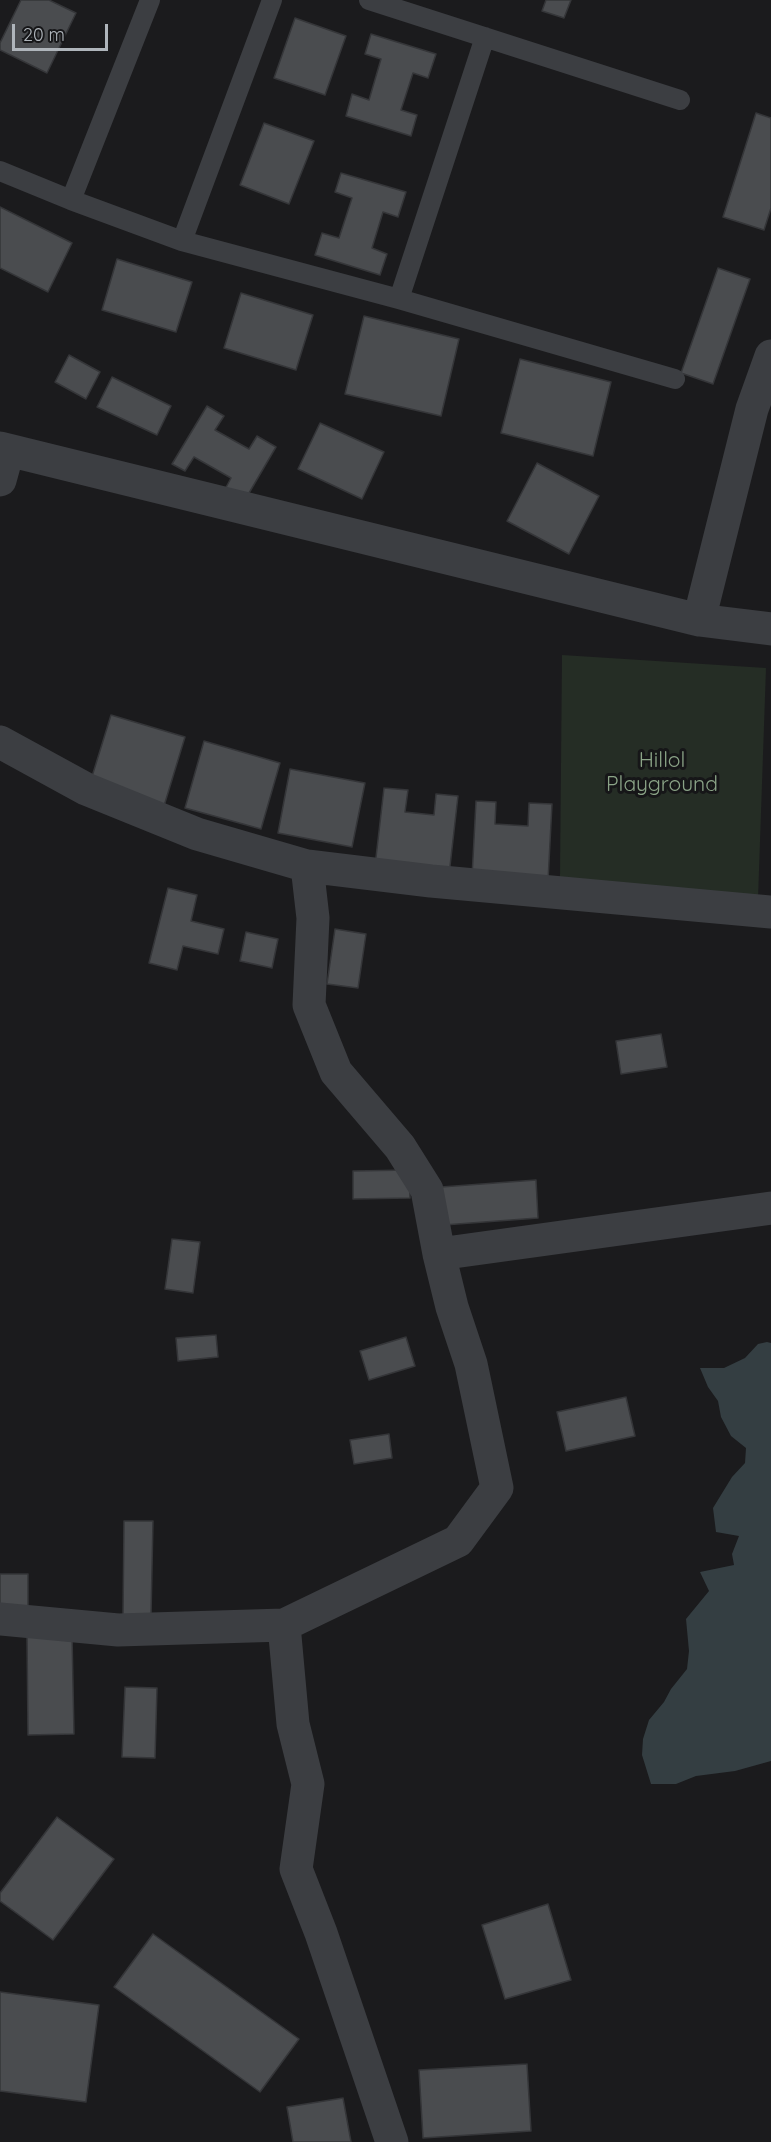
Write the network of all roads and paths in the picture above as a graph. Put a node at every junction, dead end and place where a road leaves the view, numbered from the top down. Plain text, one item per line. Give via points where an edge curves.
1 (150, 0) edge
2 (272, 0) edge
3 (369, 0) edge
4 (485, 37) junction
5 (680, 100) dead end
6 (0, 171) edge
7 (71, 200) junction
8 (182, 241) junction
9 (399, 299) junction
10 (771, 356) edge
11 (675, 379) dead end
12 (3, 459) edge
13 (699, 620) junction
14 (771, 629) edge
15 (0, 742) edge
16 (307, 866) junction
17 (771, 912) edge
18 (771, 1208) edge
19 (439, 1254) junction
20 (0, 1619) edge
21 (284, 1625) junction
22 (392, 2142) edge

1 - 7 lane
2 - 8 lane
3 - 4 lane
4 - 5 lane
4 - 9 lane
6 - 7 lane
7 - 8 lane
8 - 9 lane
9 - 11 lane
10 - 13 street via 752,409
12 - 13 street
13 - 14 street
15 - 16 street via 86,789 130,807 197,834
16 - 17 street
16 - 19 street via 313,918 309,1005 336,1072 400,1147 428,1190
18 - 19 street
19 - 21 street via 471,1364 497,1488 458,1541
20 - 21 street via 118,1630
21 - 22 street via 293,1724 308,1784 296,1869

